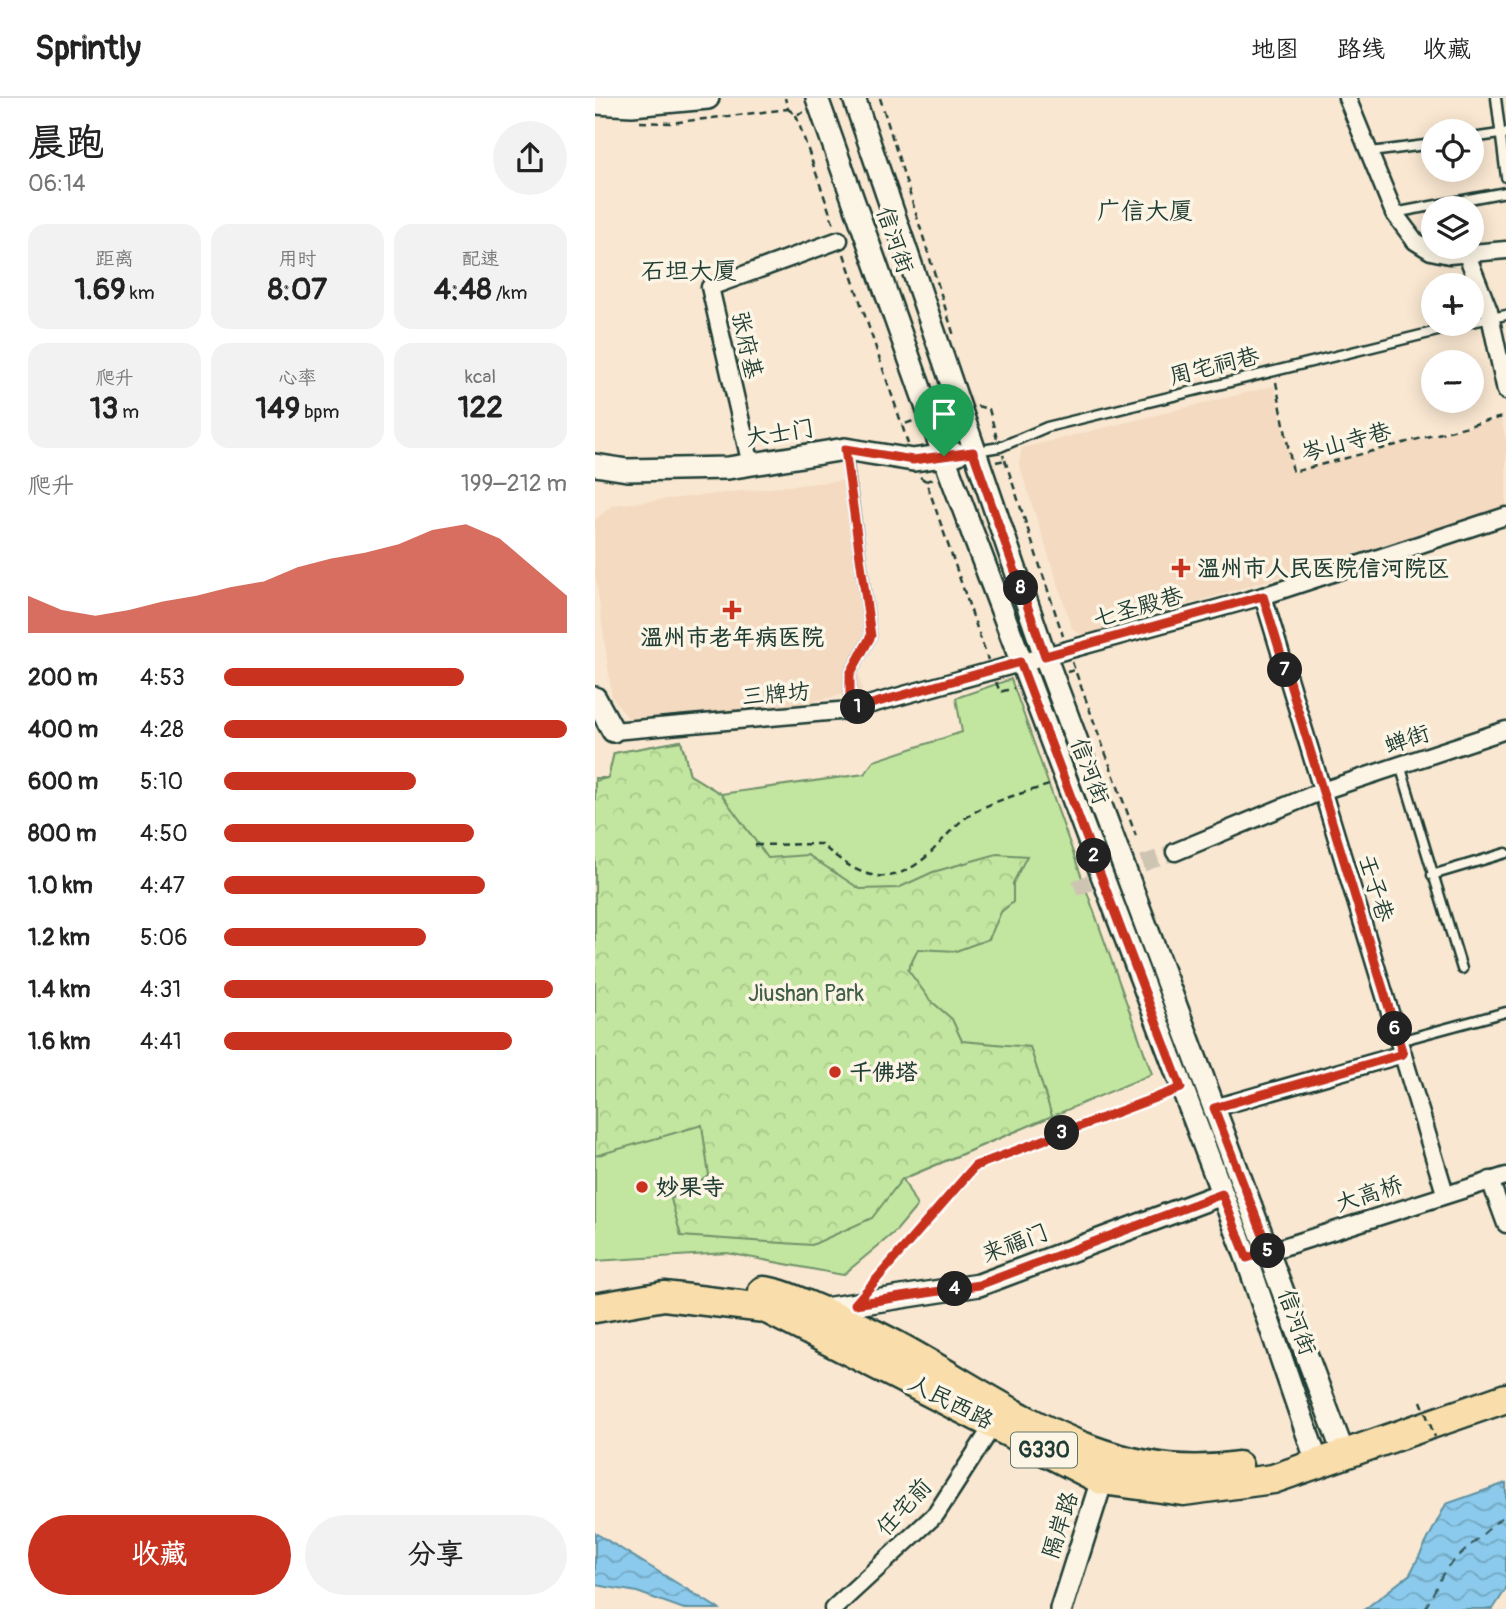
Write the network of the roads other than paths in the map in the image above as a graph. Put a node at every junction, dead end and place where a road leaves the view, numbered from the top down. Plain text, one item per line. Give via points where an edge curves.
1 (708, 98) edge
2 (817, 98) edge
3 (854, 98) edge
4 (1347, 98) edge
5 (1496, 98) edge
6 (595, 103) edge
7 (1503, 134) edge
8 (1484, 136) edge
9 (1421, 146) edge
10 (1371, 152) junction
11 (1506, 177) edge
12 (1506, 192) edge
13 (1394, 213) junction
14 (839, 240) road end
15 (1421, 245) edge
16 (1506, 250) edge
17 (1484, 253) edge
18 (1469, 259) edge
19 (1498, 316) edge
20 (1421, 335) edge
21 (1506, 391) edge
22 (845, 449) junction
23 (973, 452) junction
24 (944, 456) junction
25 (595, 465) edge
26 (751, 465) junction
27 (1506, 516) edge
28 (1263, 596) junction
29 (1045, 656) junction
30 (1020, 662) junction
31 (595, 698) edge
32 (850, 710) junction
33 (1506, 730) edge
34 (613, 731) joint
35 (1400, 765) junction
36 (1322, 791) junction
37 (1175, 852) tunnel mouth
38 (1506, 853) edge
39 (1432, 875) junction
40 (1462, 969) dead end
41 (1506, 1012) edge
42 (1401, 1048) junction
43 (1214, 1108) junction
44 (1498, 1178) edge
45 (1445, 1193) junction
46 (1222, 1194) junction
47 (1506, 1224) edge
48 (1269, 1251) junction
49 (1247, 1258) junction
50 (595, 1291) edge
51 (595, 1308) edge
52 (818, 1310) junction
53 (1506, 1378) edge
54 (1506, 1398) edge
55 (994, 1424) junction
56 (1329, 1450) junction
57 (1108, 1470) junction
58 (833, 1609) edge
59 (1061, 1609) edge

1 - 6 main road via 632,105
2 - 24 main road, 信河街
3 - 23 main road, 信河街
4 - 10 street
5 - 7 lane
7 - 8 lane
7 - 11 lane
9 - 10 lane
10 - 13 street
12 - 13 lane
13 - 15 street
14 - 26 street, 张府基 via 710,287
16 - 17 street
18 - 19 street
19 - 21 street
20 - 23 lane, 周宅祠巷 via 1047,427 1000,447
22 - 24 main road, 大士门 via 913,460
22 - 26 main road, 大士门
22 - 32 lane via 871,636 850,674
23 - 24 main road, 大士门
23 - 29 main road, 信河街
24 - 30 main road, 信河街
25 - 26 main road, 大士门 via 627,470
27 - 28 street, 七圣殿巷
28 - 29 street, 七圣殿巷
28 - 36 street, 壬子巷
29 - 30 street, 七圣殿巷
29 - 43 main road, 信河街
30 - 32 street, 三牌坊
30 - 46 main road, 信河街
31 - 34 main road
32 - 34 street, 三牌坊
33 - 35 street, 蝉街
35 - 36 street, 蝉街
35 - 39 lane
36 - 37 street, 蝉街
36 - 42 street, 壬子巷
38 - 39 lane
39 - 40 lane
41 - 42 lane
42 - 43 street
42 - 45 street, 壬子巷
43 - 48 main road, 信河街
44 - 45 street, 大高桥
44 - 47 street
45 - 48 street, 大高桥
46 - 49 main road, 信河街
46 - 52 main road, 来福门 via 979,1285
48 - 49 street, 大高桥
48 - 56 main road, 信河街
49 - 56 main road, 信河街
50 - 52 highway, 人民西路 / G330 via 663,1279 770,1291
51 - 55 highway, 人民西路 / G330 via 664,1296 765,1308
52 - 57 highway, 人民西路 / G330 via 858,1325
53 - 56 highway, 人民西路 / G330
54 - 56 highway, 人民西路 / G330
55 - 57 highway, 人民西路 / G330
55 - 58 street, 任宅前 via 936,1514
56 - 57 highway, 人民西路 / G330 via 1210,1470
57 - 59 main road, 隔岸路

